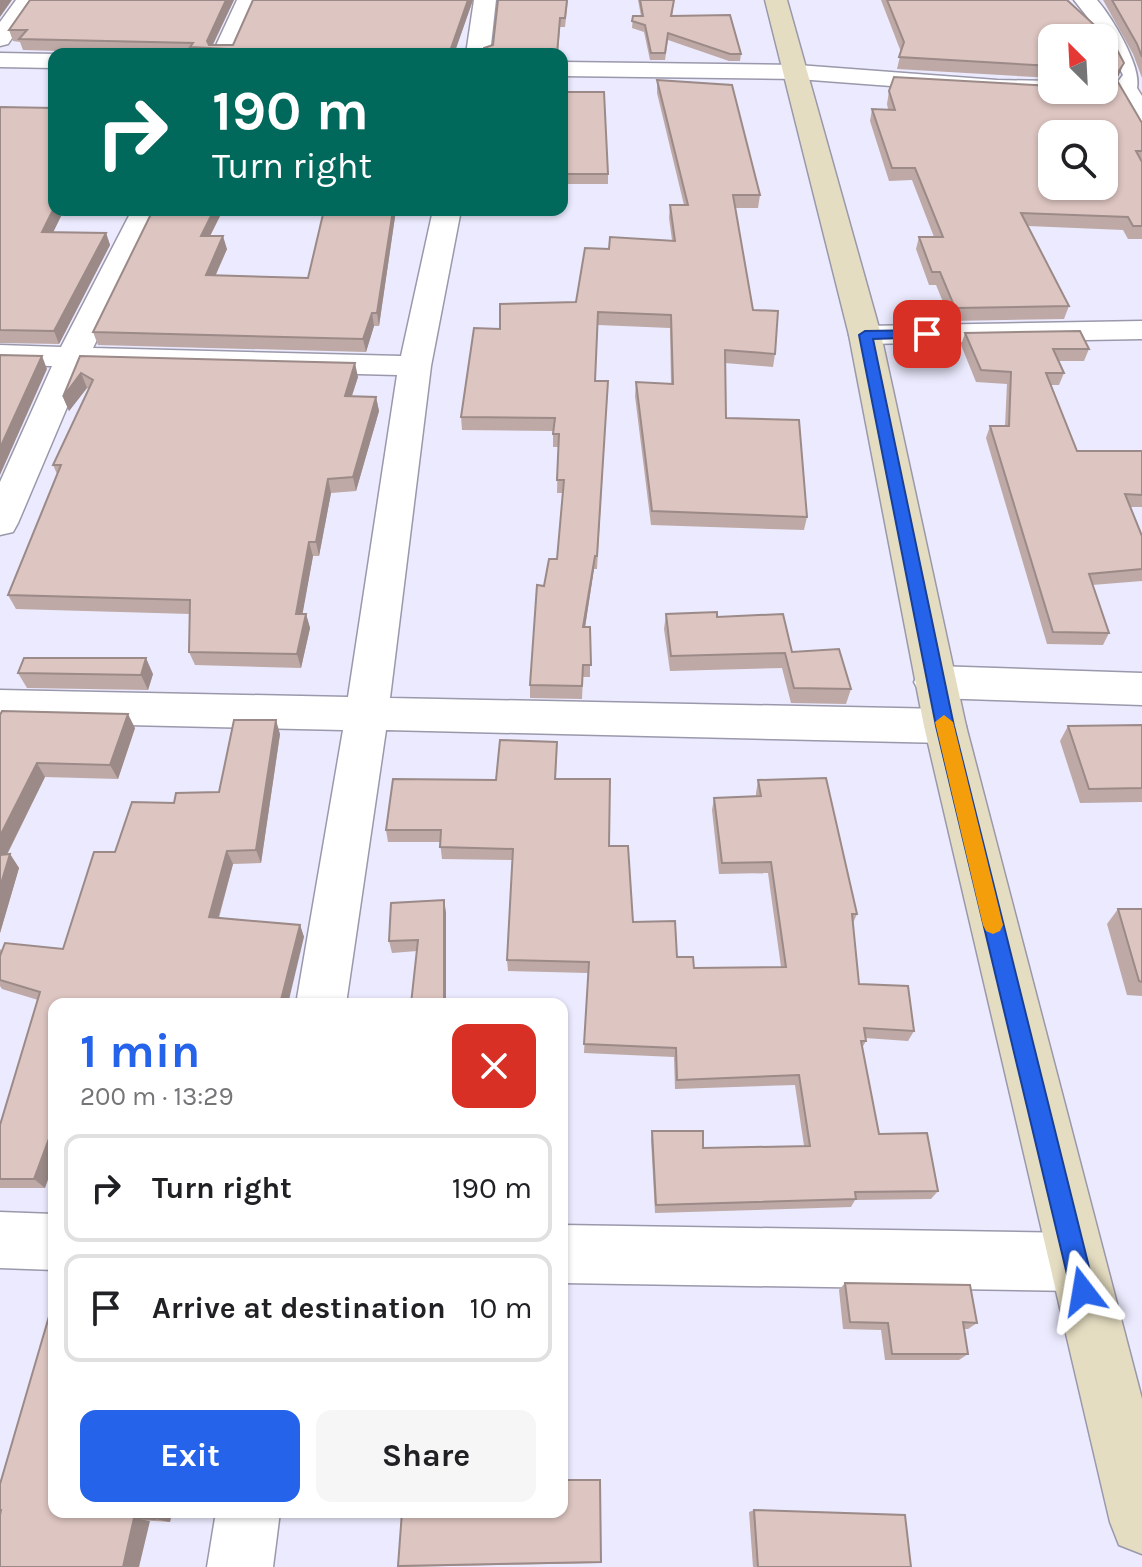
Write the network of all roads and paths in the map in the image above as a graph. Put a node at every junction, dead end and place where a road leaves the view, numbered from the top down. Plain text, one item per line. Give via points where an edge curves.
1 (27, 0) edge
2 (248, 0) edge
3 (485, 0) edge
4 (776, 0) edge
5 (1085, 0) edge
6 (1105, 24) edge
7 (0, 39) edge
8 (1118, 46) edge
9 (227, 48) edge
10 (479, 48) edge
11 (0, 60) edge
12 (48, 61) edge
13 (568, 69) edge
14 (798, 72) junction
15 (1118, 86) edge
16 (1038, 88) edge
17 (1118, 91) edge
18 (1142, 119) edge
19 (143, 216) edge
20 (446, 216) edge
21 (1142, 330) edge
22 (865, 335) junction
23 (0, 355) edge
24 (73, 355) junction
25 (415, 366) junction
26 (0, 523) edge
27 (935, 682) junction
28 (1142, 689) edge
29 (0, 706) edge
30 (367, 713) junction
31 (945, 726) junction
32 (322, 998) edge
33 (0, 1240) edge
34 (48, 1242) edge
35 (568, 1254) edge
36 (1075, 1262) junction
37 (247, 1518) edge
38 (1142, 1522) edge
39 (240, 1567) edge

1 - 7 street
2 - 9 street
3 - 10 street
4 - 14 street
5 - 6 street
8 - 15 street via 1135,75
11 - 12 street
13 - 14 street
14 - 16 street
14 - 22 street
17 - 18 street
19 - 24 street
20 - 25 street
21 - 22 street
22 - 27 street
23 - 24 street
24 - 25 street
24 - 26 street
25 - 30 street
27 - 28 street
27 - 31 street
29 - 30 street
30 - 31 street
30 - 32 street
31 - 36 street
33 - 34 street
35 - 36 street
36 - 38 street
37 - 39 street

